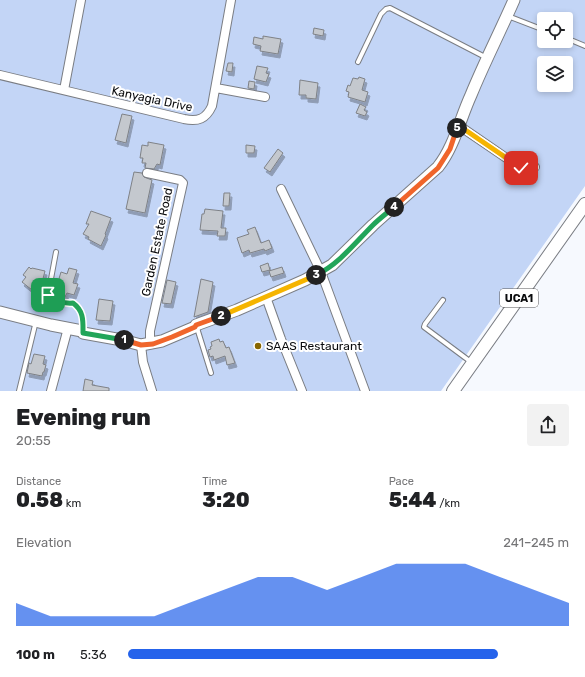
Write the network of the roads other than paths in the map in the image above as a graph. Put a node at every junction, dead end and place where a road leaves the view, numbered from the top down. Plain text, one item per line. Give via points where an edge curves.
1 (81, 0) edge
2 (231, 0) edge
3 (514, 0) edge
4 (507, 15) junction
5 (537, 27) edge
6 (573, 41) edge
7 (585, 46) edge
8 (487, 58) junction
9 (358, 62) dead end
10 (0, 75) edge
11 (216, 88) junction
12 (64, 90) junction
13 (265, 97) dead end
14 (458, 125) junction
15 (535, 167) dead end
16 (147, 173) dead end
17 (281, 189) dead end
18 (585, 204) edge
19 (56, 252) dead end
20 (320, 272) junction
21 (266, 297) junction
22 (443, 300) dead end
23 (0, 312) edge
24 (36, 321) junction
25 (196, 325) junction
26 (68, 328) junction
27 (83, 333) junction
28 (153, 344) junction
29 (141, 345) junction
30 (472, 363) junction
31 (211, 373) dead end
32 (19, 391) edge
33 (51, 391) edge
34 (152, 391) edge
35 (302, 391) edge
36 (365, 391) edge
37 (453, 391) edge

1 - 12 street
2 - 11 street, Kanyagia Drive
3 - 4 street
4 - 5 lane
4 - 8 street
6 - 7 lane
8 - 9 lane via 390,8 381,14
8 - 14 street
10 - 12 street, Kanyagia Drive
11 - 12 street, Kanyagia Drive via 208,114 195,121
11 - 13 street
14 - 15 street via 521,168
14 - 20 street via 450,149 438,168 338,259
16 - 28 street, Garden Estate Road via 180,180 183,183 150,331
17 - 20 street
18 - 30 main road, UCA1
19 - 27 lane via 48,295 55,300 66,304 73,303 78,307 83,316
20 - 21 street
20 - 36 street
21 - 25 street
21 - 35 street
22 - 30 lane via 424,327
23 - 24 street
24 - 26 street
24 - 32 lane
25 - 28 street
25 - 31 lane
26 - 27 street
26 - 33 street
27 - 29 street
28 - 29 street
29 - 34 street via 143,362
30 - 37 main road, UCA1

